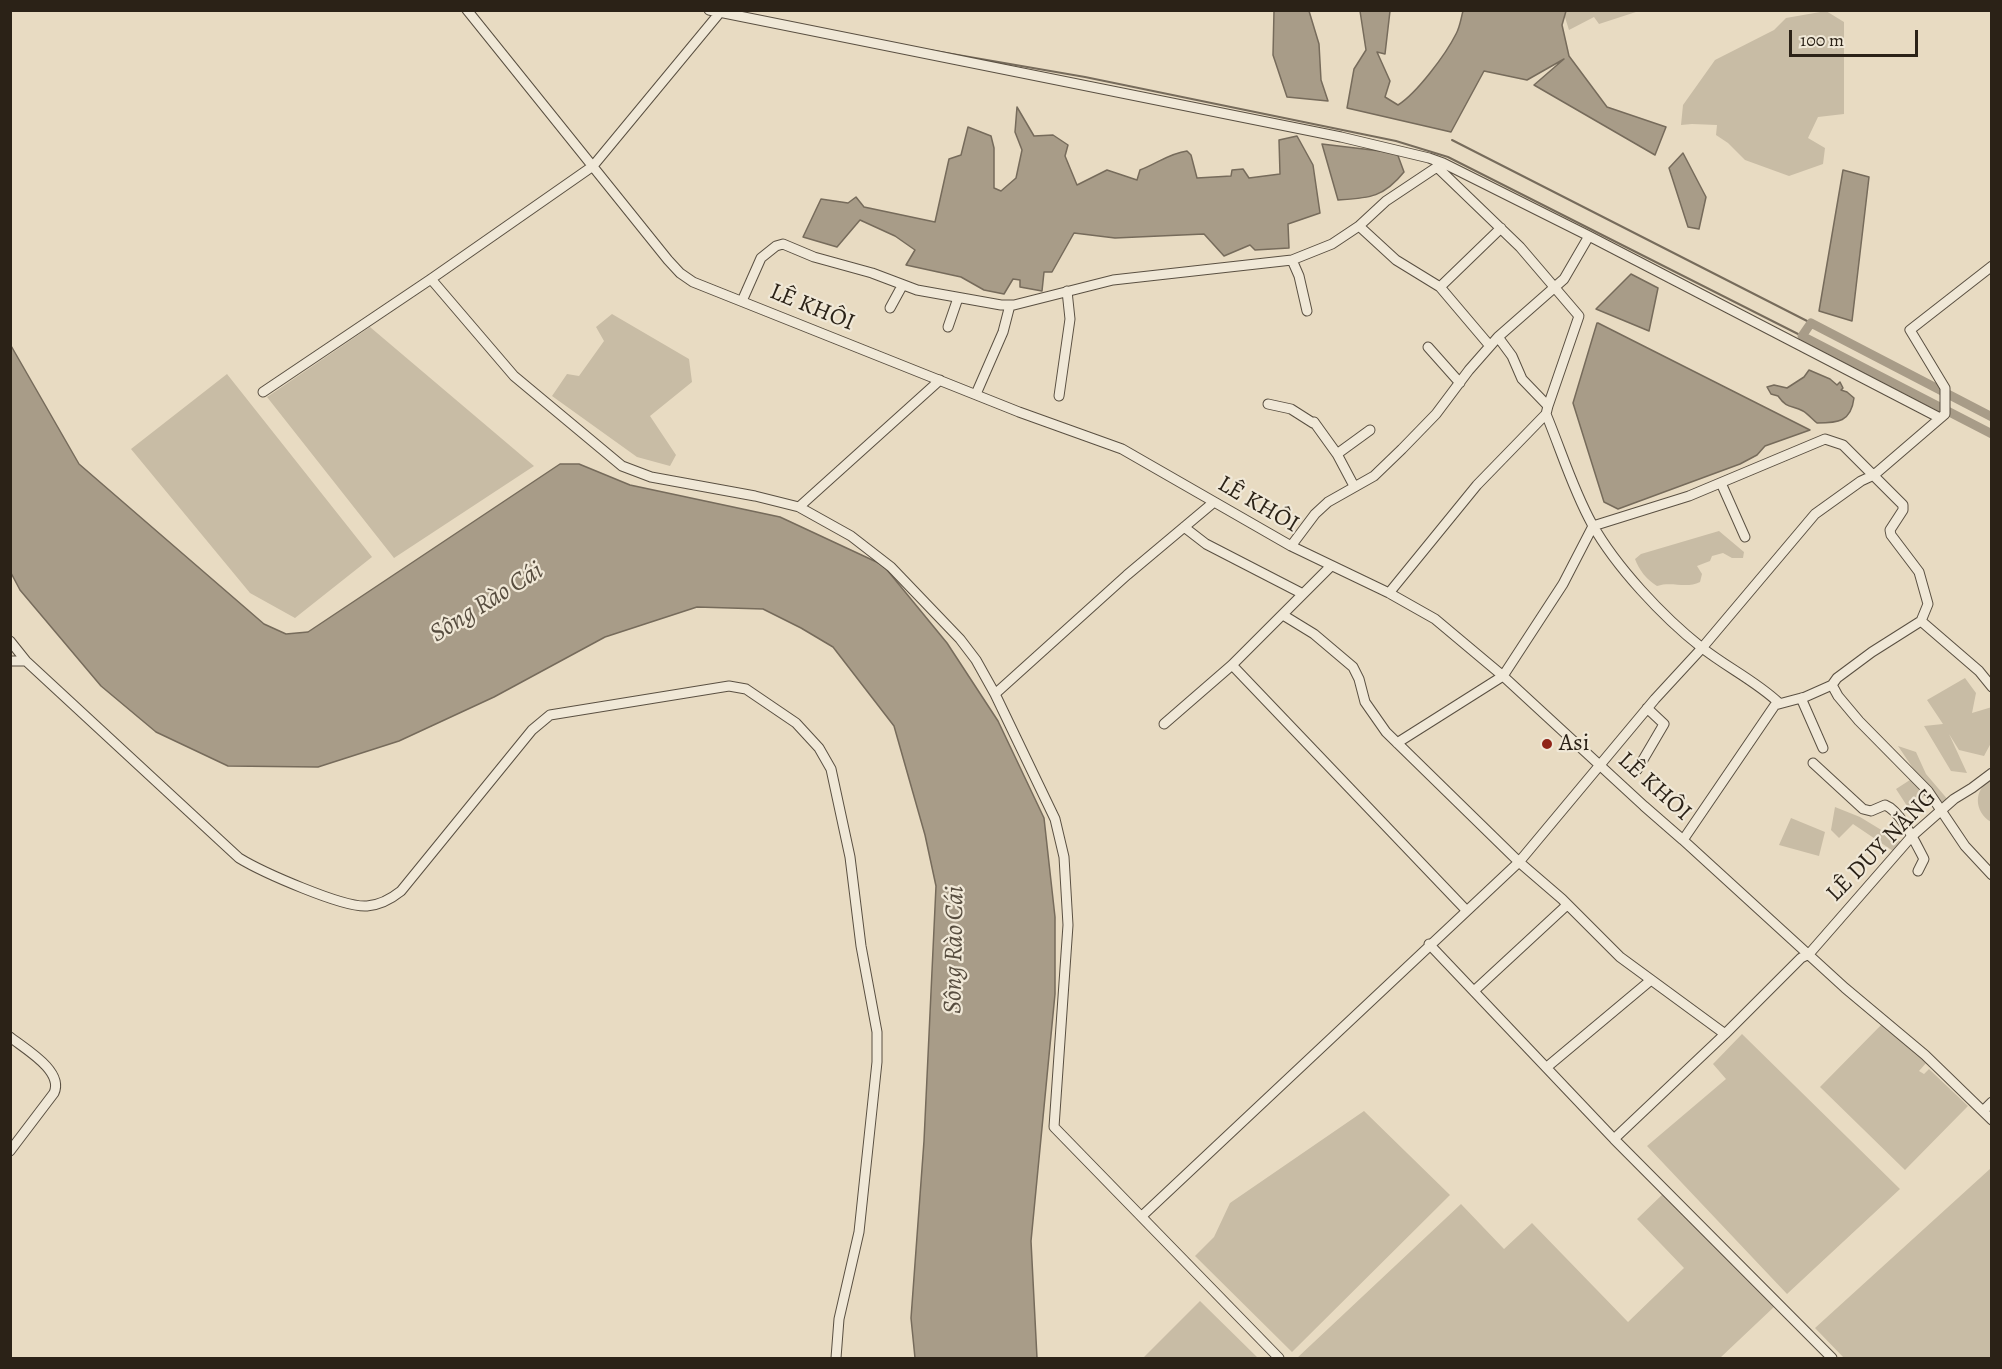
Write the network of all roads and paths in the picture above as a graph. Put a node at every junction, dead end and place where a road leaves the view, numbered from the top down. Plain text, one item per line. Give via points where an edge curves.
1 (467, 10) edge
2 (709, 10) edge
3 (721, 11) edge
4 (1440, 165) junction
5 (593, 166) junction
6 (1359, 226) junction
7 (1501, 228) junction
8 (1589, 236) junction
9 (1292, 260) junction
10 (1992, 266) edge
11 (431, 279) junction
12 (902, 286) junction
13 (1555, 286) junction
14 (1440, 287) junction
15 (1067, 291) junction
16 (958, 298) junction
17 (742, 302) junction
18 (1010, 305) junction
19 (890, 308) dead end
20 (1306, 311) dead end
21 (948, 327) dead end
22 (1498, 337) junction
23 (1490, 346) junction
24 (1428, 347) dead end
25 (940, 380) junction
26 (1460, 382) junction
27 (263, 392) dead end
28 (976, 394) junction
29 (1059, 396) dead end
30 (1268, 404) dead end
31 (1547, 410) junction
32 (1942, 416) junction
33 (1370, 430) dead end
34 (1337, 454) junction
35 (1874, 475) junction
36 (1721, 483) junction
37 (1354, 486) junction
38 (1214, 502) junction
39 (799, 507) junction
40 (1593, 526) junction
41 (1184, 527) junction
42 (1745, 537) dead end
43 (1291, 546) junction
44 (1331, 566) junction
45 (1303, 594) junction
46 (1389, 594) junction
47 (1283, 615) junction
48 (1921, 621) junction
49 (10, 641) edge
50 (1702, 648) junction
51 (10, 661) edge
52 (26, 661) junction
53 (1232, 665) junction
54 (1503, 676) junction
55 (1832, 685) junction
56 (1992, 687) edge
57 (995, 694) junction
58 (1801, 698) junction
59 (1779, 703) junction
60 (1647, 708) junction
61 (1164, 724) dead end
62 (1397, 743) junction
63 (1823, 748) dead end
64 (1813, 763) dead end
65 (1600, 765) junction
66 (1637, 770) dead end
67 (1992, 773) edge
68 (1941, 810) junction
69 (1912, 836) junction
70 (1683, 840) junction
71 (1519, 862) junction
72 (1918, 871) dead end
73 (1992, 875) edge
74 (1567, 905) junction
75 (1467, 910) junction
76 (1429, 944) junction
77 (1809, 954) junction
78 (1651, 980) junction
79 (1474, 991) junction
80 (1725, 1034) junction
81 (10, 1037) edge
82 (1547, 1067) junction
83 (1992, 1102) edge
84 (1983, 1111) junction
85 (1992, 1120) edge
86 (1614, 1139) junction
87 (10, 1150) edge
88 (1142, 1216) junction
89 (836, 1359) edge
90 (1279, 1359) edge
91 (1832, 1359) edge

1 - 5 street, LÊ KHÔI
2 - 3 street
3 - 4 street via 1341,136 1417,155
3 - 5 street
4 - 6 street via 1386,201
4 - 7 street
4 - 8 street
5 - 11 street
5 - 17 street, LÊ KHÔI via 680,273
6 - 9 street via 1332,244
6 - 14 street via 1396,260
7 - 13 street
7 - 14 street
8 - 13 street via 1564,279
8 - 32 street
9 - 15 street via 1130,277
9 - 20 street
10 - 32 street via 1910,330 1946,390
11 - 27 street
11 - 39 street via 514,376 622,466 651,477
12 - 16 street
12 - 17 street via 783,244 762,258
12 - 19 street
13 - 22 street
13 - 31 street via 1579,320
14 - 23 street
15 - 18 street
15 - 29 street via 1070,319
16 - 18 street
16 - 21 street
17 - 25 street, LÊ KHÔI
18 - 28 street via 1003,332
22 - 23 street
22 - 31 street via 1522,379
23 - 26 street
24 - 26 street
25 - 28 street, LÊ KHÔI
25 - 39 street
26 - 37 street via 1392,460 1374,476
28 - 38 street, LÊ KHÔI via 1122,449
30 - 34 street via 1291,409 1314,422
31 - 40 street
31 - 46 street via 1477,485
32 - 35 street
33 - 34 street
34 - 37 street
35 - 36 street via 1843,445 1825,439
35 - 48 street via 1903,504 1890,530 1919,572 1928,604
35 - 50 street via 1815,514
36 - 40 street
36 - 42 street
37 - 43 street via 1315,513
38 - 41 street
38 - 43 street, LÊ KHÔI
39 - 57 street via 866,546 891,567 960,639
40 - 50 street via 1611,554 1655,604
40 - 54 street via 1563,584
41 - 45 street via 1206,544
41 - 57 street
43 - 44 street, LÊ KHÔI
44 - 45 street
44 - 46 street, LÊ KHÔI
45 - 47 street
46 - 54 street, LÊ KHÔI via 1435,618
47 - 53 street
47 - 62 street via 1314,633 1353,667 1365,702
48 - 55 street via 1872,652
48 - 56 street via 1979,670
49 - 52 street
50 - 59 street
50 - 60 street
51 - 52 street
52 - 89 street via 239,858 268,874 358,906 381,903 401,891 532,730 550,715 736,686 796,723 823,753 833,778 850,857 878,1041 860,1226 839,1319
53 - 61 street
53 - 75 street
54 - 62 street
54 - 65 street, LÊ KHÔI
55 - 58 street
55 - 68 street
57 - 88 street via 1055,819 1064,857 1068,925 1054,1127
58 - 59 street
58 - 63 street
59 - 70 street
60 - 65 street
60 - 66 street via 1664,724
62 - 71 street
64 - 69 street via 1863,809 1870,811 1885,805 1891,808
65 - 70 street, LÊ KHÔI
65 - 71 street
67 - 68 street, LÊ DUY NĂNG
68 - 69 street, LÊ DUY NĂNG
68 - 73 street via 1965,846
69 - 72 street via 1924,859
69 - 77 street, LÊ DUY NĂNG
70 - 77 street, LÊ KHÔI
71 - 74 street
71 - 75 street
74 - 78 street via 1620,957
74 - 79 street
75 - 76 street
76 - 79 street
76 - 88 street
77 - 80 street, LÊ DUY NĂNG
77 - 84 street, LÊ KHÔI
78 - 80 street
78 - 82 street
79 - 82 street
80 - 86 street, LÊ DUY NĂNG
81 - 87 street via 50,1070 57,1084
82 - 86 street
83 - 84 street
84 - 85 street, LÊ KHÔI
86 - 91 street
88 - 90 street

